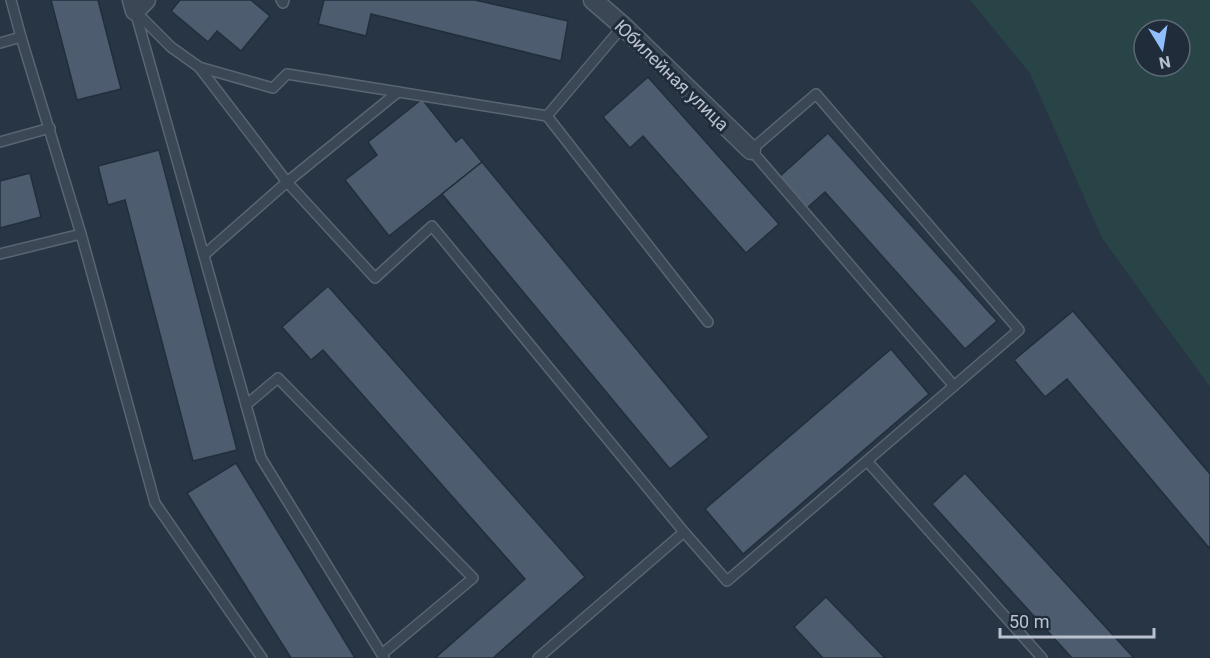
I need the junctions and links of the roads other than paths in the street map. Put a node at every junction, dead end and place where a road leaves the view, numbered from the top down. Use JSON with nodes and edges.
{"nodes":[{"id":1,"x":11,"y":0,"type":"edge"},
{"id":2,"x":593,"y":0,"type":"edge"},
{"id":3,"x":138,"y":4,"type":"edge"},
{"id":4,"x":623,"y":26,"type":"junction"},
{"id":5,"x":21,"y":37,"type":"junction"},
{"id":6,"x":0,"y":43,"type":"edge"},
{"id":7,"x":200,"y":68,"type":"junction"},
{"id":8,"x":398,"y":92,"type":"junction"},
{"id":9,"x":547,"y":116,"type":"junction"},
{"id":10,"x":50,"y":128,"type":"junction"},
{"id":11,"x":0,"y":142,"type":"edge"},
{"id":12,"x":751,"y":150,"type":"junction"},
{"id":13,"x":287,"y":182,"type":"junction"},
{"id":14,"x":81,"y":234,"type":"junction"},
{"id":15,"x":0,"y":254,"type":"edge"},
{"id":16,"x":204,"y":255,"type":"junction"},
{"id":17,"x":708,"y":322,"type":"dead end"},
{"id":18,"x":954,"y":386,"type":"junction"},
{"id":19,"x":246,"y":405,"type":"junction"},
{"id":20,"x":867,"y":461,"type":"junction"},
{"id":21,"x":684,"y":532,"type":"junction"},
{"id":22,"x":383,"y":656,"type":"edge"},
{"id":23,"x":262,"y":658,"type":"edge"},
{"id":24,"x":538,"y":658,"type":"edge"},
{"id":25,"x":1042,"y":658,"type":"edge"}],
"edges":[{"from":1,"to":5,"type":"lane"},
{"from":2,"to":4,"type":"street","name":"Юбилейная улица"},
{"from":3,"to":7,"type":"lane"},
{"from":3,"to":16,"type":"lane"},
{"from":4,"to":9,"type":"lane"},
{"from":4,"to":12,"type":"street","name":"Юбилейная улица"},
{"from":5,"to":6,"type":"lane"},
{"from":5,"to":10,"type":"lane"},
{"from":7,"to":8,"type":"lane"},
{"from":7,"to":13,"type":"lane"},
{"from":8,"to":9,"type":"lane"},
{"from":8,"to":13,"type":"lane"},
{"from":9,"to":17,"type":"lane"},
{"from":10,"to":11,"type":"lane"},
{"from":10,"to":14,"type":"lane"},
{"from":12,"to":18,"type":"lane"},
{"from":12,"to":18,"type":"lane"},
{"from":13,"to":16,"type":"lane"},
{"from":13,"to":21,"type":"lane"},
{"from":14,"to":15,"type":"lane"},
{"from":14,"to":23,"type":"lane"},
{"from":16,"to":19,"type":"lane"},
{"from":18,"to":20,"type":"lane"},
{"from":19,"to":22,"type":"lane"},
{"from":19,"to":22,"type":"lane"},
{"from":20,"to":21,"type":"lane"},
{"from":20,"to":25,"type":"lane"},
{"from":21,"to":24,"type":"lane"}]}
